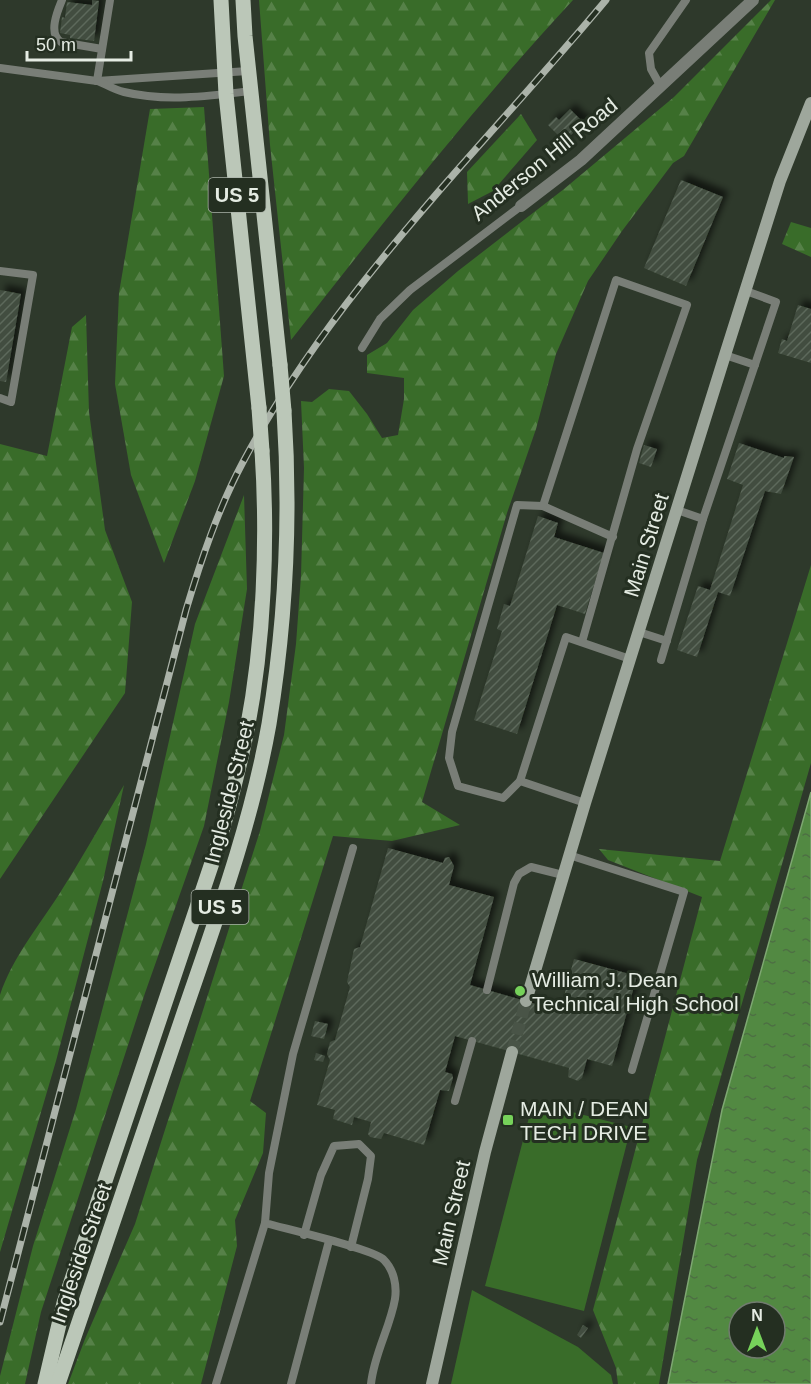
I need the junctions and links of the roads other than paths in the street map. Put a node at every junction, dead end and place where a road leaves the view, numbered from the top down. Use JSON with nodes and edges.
{"nodes":[{"id":1,"x":62,"y":0,"type":"edge"},
{"id":2,"x":110,"y":0,"type":"edge"},
{"id":3,"x":221,"y":0,"type":"edge"},
{"id":4,"x":243,"y":0,"type":"edge"},
{"id":5,"x":686,"y":0,"type":"edge"},
{"id":6,"x":753,"y":0,"type":"edge"},
{"id":7,"x":102,"y":49,"type":"junction"},
{"id":8,"x":0,"y":68,"type":"edge"},
{"id":9,"x":248,"y":71,"type":"junction"},
{"id":10,"x":224,"y":72,"type":"junction"},
{"id":11,"x":97,"y":81,"type":"junction"},
{"id":12,"x":661,"y":87,"type":"junction"},
{"id":13,"x":250,"y":91,"type":"junction"},
{"id":14,"x":226,"y":94,"type":"junction"},
{"id":15,"x":811,"y":103,"type":"edge"},
{"id":16,"x":522,"y":206,"type":"joint"},
{"id":17,"x":0,"y":271,"type":"edge"},
{"id":18,"x":746,"y":291,"type":"junction"},
{"id":19,"x":362,"y":348,"type":"dead end"},
{"id":20,"x":725,"y":355,"type":"junction"},
{"id":21,"x":754,"y":365,"type":"junction"},
{"id":22,"x":0,"y":398,"type":"edge"},
{"id":23,"x":543,"y":506,"type":"junction"},
{"id":24,"x":677,"y":510,"type":"junction"},
{"id":25,"x":703,"y":519,"type":"junction"},
{"id":26,"x":613,"y":537,"type":"junction"},
{"id":27,"x":639,"y":632,"type":"junction"},
{"id":28,"x":667,"y":640,"type":"junction"},
{"id":29,"x":582,"y":642,"type":"junction"},
{"id":30,"x":630,"y":658,"type":"junction"},
{"id":31,"x":661,"y":660,"type":"dead end"},
{"id":32,"x":520,"y":782,"type":"junction"},
{"id":33,"x":585,"y":803,"type":"junction"},
{"id":34,"x":353,"y":848,"type":"dead end"},
{"id":35,"x":569,"y":855,"type":"junction"},
{"id":36,"x":563,"y":875,"type":"junction"},
{"id":37,"x":487,"y":990,"type":"dead end"},
{"id":38,"x":526,"y":1001,"type":"tunnel mouth"},
{"id":39,"x":472,"y":1041,"type":"dead end"},
{"id":40,"x":512,"y":1053,"type":"tunnel mouth"},
{"id":41,"x":632,"y":1070,"type":"dead end"},
{"id":42,"x":455,"y":1101,"type":"dead end"},
{"id":43,"x":265,"y":1223,"type":"junction"},
{"id":44,"x":304,"y":1235,"type":"junction"},
{"id":45,"x":329,"y":1241,"type":"junction"},
{"id":46,"x":351,"y":1247,"type":"junction"},
{"id":47,"x":45,"y":1384,"type":"edge"},
{"id":48,"x":58,"y":1384,"type":"edge"},
{"id":49,"x":216,"y":1384,"type":"edge"},
{"id":50,"x":291,"y":1384,"type":"edge"},
{"id":51,"x":371,"y":1384,"type":"edge"},
{"id":52,"x":432,"y":1384,"type":"edge"}],
"edges":[{"from":1,"to":7,"type":"lane"},
{"from":2,"to":7,"type":"lane"},
{"from":3,"to":10,"type":"main road","number":"US 5"},
{"from":4,"to":9,"type":"main road","number":"US 5"},
{"from":5,"to":12,"type":"lane"},
{"from":6,"to":12,"type":"street","name":"Anderson Hill Road"},
{"from":7,"to":11,"type":"lane"},
{"from":8,"to":11,"type":"lane"},
{"from":9,"to":10,"type":"lane"},
{"from":9,"to":13,"type":"main road","number":"US 5"},
{"from":10,"to":11,"type":"lane"},
{"from":10,"to":14,"type":"main road","number":"US 5"},
{"from":11,"to":14,"type":"lane"},
{"from":12,"to":16,"type":"street","name":"Anderson Hill Road"},
{"from":13,"to":14,"type":"lane"},
{"from":13,"to":48,"type":"main road","name":"Ingleside Street","number":"US 5","bridge":true},
{"from":14,"to":47,"type":"main road","name":"Ingleside Street","number":"US 5","bridge":true},
{"from":15,"to":18,"type":"main road","name":"Main Street"},
{"from":16,"to":19,"type":"lane","name":"Anderson Hill Road"},
{"from":17,"to":22,"type":"lane"},
{"from":18,"to":20,"type":"main road","name":"Main Street"},
{"from":18,"to":21,"type":"lane"},
{"from":20,"to":21,"type":"lane"},
{"from":20,"to":24,"type":"main road","name":"Main Street"},
{"from":21,"to":25,"type":"lane"},
{"from":23,"to":26,"type":"lane"},
{"from":23,"to":26,"type":"lane"},
{"from":23,"to":32,"type":"lane"},
{"from":24,"to":25,"type":"lane"},
{"from":24,"to":27,"type":"main road","name":"Main Street"},
{"from":25,"to":28,"type":"lane"},
{"from":26,"to":29,"type":"lane"},
{"from":27,"to":28,"type":"lane"},
{"from":27,"to":30,"type":"main road","name":"Main Street"},
{"from":28,"to":31,"type":"lane"},
{"from":29,"to":30,"type":"lane"},
{"from":29,"to":32,"type":"lane"},
{"from":30,"to":33,"type":"main road","name":"Main Street"},
{"from":32,"to":33,"type":"lane"},
{"from":33,"to":35,"type":"main road","name":"Main Street"},
{"from":34,"to":43,"type":"lane"},
{"from":35,"to":36,"type":"main road","name":"Main Street"},
{"from":35,"to":41,"type":"lane"},
{"from":36,"to":37,"type":"lane"},
{"from":36,"to":38,"type":"main road","name":"Main Street"},
{"from":39,"to":42,"type":"lane"},
{"from":40,"to":52,"type":"main road","name":"Main Street"},
{"from":43,"to":44,"type":"lane"},
{"from":43,"to":49,"type":"lane"},
{"from":44,"to":45,"type":"lane"},
{"from":44,"to":46,"type":"lane"},
{"from":45,"to":46,"type":"lane"},
{"from":45,"to":50,"type":"lane"},
{"from":46,"to":51,"type":"lane"}]}
